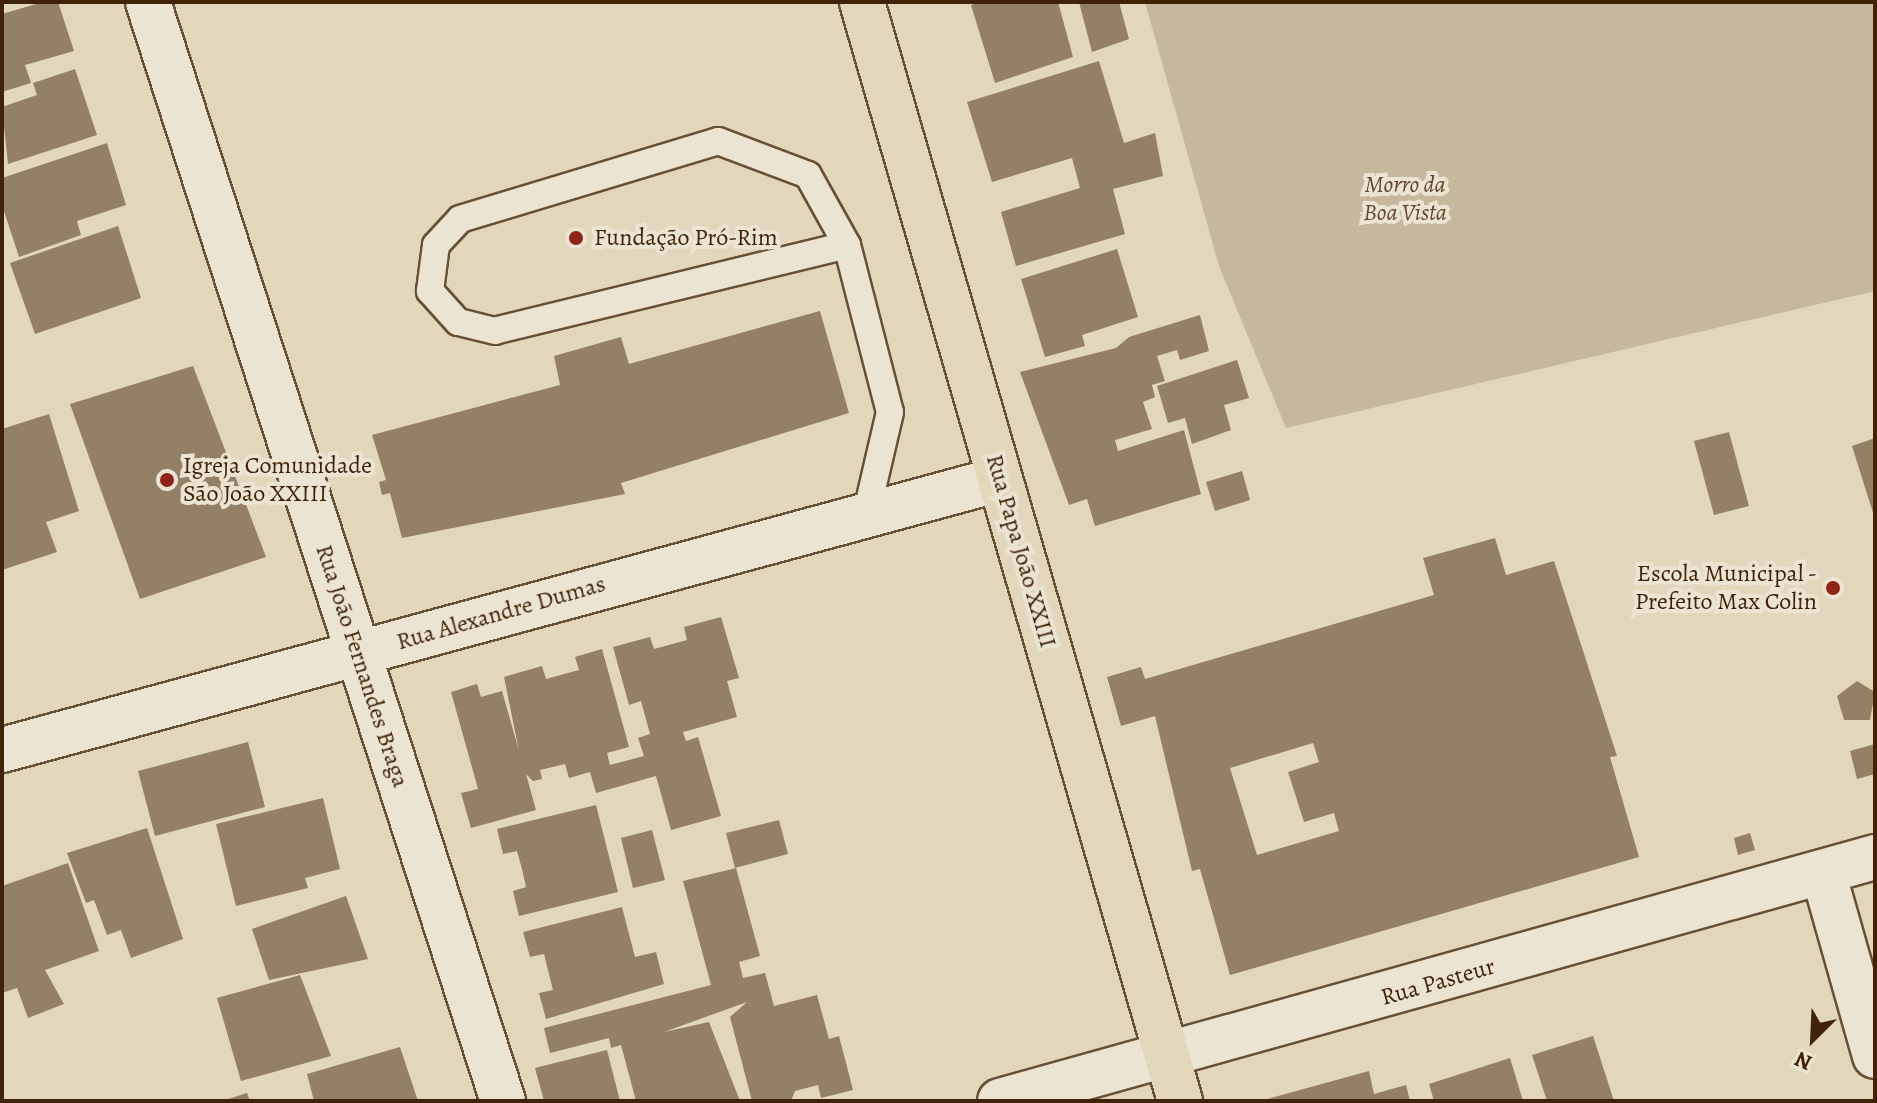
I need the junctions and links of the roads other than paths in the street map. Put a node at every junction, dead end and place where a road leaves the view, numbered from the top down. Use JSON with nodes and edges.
{"nodes":[{"id":1,"x":148,"y":2,"type":"edge"},
{"id":2,"x":862,"y":2,"type":"edge"},
{"id":3,"x":847,"y":245,"type":"junction"},
{"id":4,"x":1000,"y":479,"type":"junction"},
{"id":5,"x":867,"y":511,"type":"junction"},
{"id":6,"x":358,"y":653,"type":"junction"},
{"id":7,"x":2,"y":750,"type":"edge"},
{"id":8,"x":1875,"y":857,"type":"edge"},
{"id":9,"x":1823,"y":872,"type":"junction"},
{"id":10,"x":1875,"y":1056,"type":"edge"},
{"id":11,"x":1167,"y":1059,"type":"junction"},
{"id":12,"x":503,"y":1101,"type":"edge"},
{"id":13,"x":1000,"y":1101,"type":"edge"},
{"id":14,"x":1180,"y":1101,"type":"edge"}],
"edges":[{"from":1,"to":6,"type":"street","name":"Rua João Fernandes Braga"},
{"from":2,"to":4,"type":"main road","name":"Rua Papa João XXIII"},
{"from":3,"to":3,"type":"lane"},
{"from":3,"to":5,"type":"lane"},
{"from":4,"to":5,"type":"street","name":"Rua Alexandre Dumas"},
{"from":4,"to":11,"type":"main road","name":"Rua Papa João XXIII"},
{"from":5,"to":6,"type":"street","name":"Rua Alexandre Dumas"},
{"from":6,"to":7,"type":"street","name":"Rua Alexandre Dumas"},
{"from":6,"to":12,"type":"street","name":"Rua João Fernandes Braga"},
{"from":8,"to":9,"type":"street","name":"Rua Pasteur"},
{"from":9,"to":10,"type":"street"},
{"from":9,"to":11,"type":"street","name":"Rua Pasteur"},
{"from":11,"to":13,"type":"street","name":"Rua Pasteur"},
{"from":11,"to":14,"type":"main road","name":"Rua Papa João XXIII"}]}
